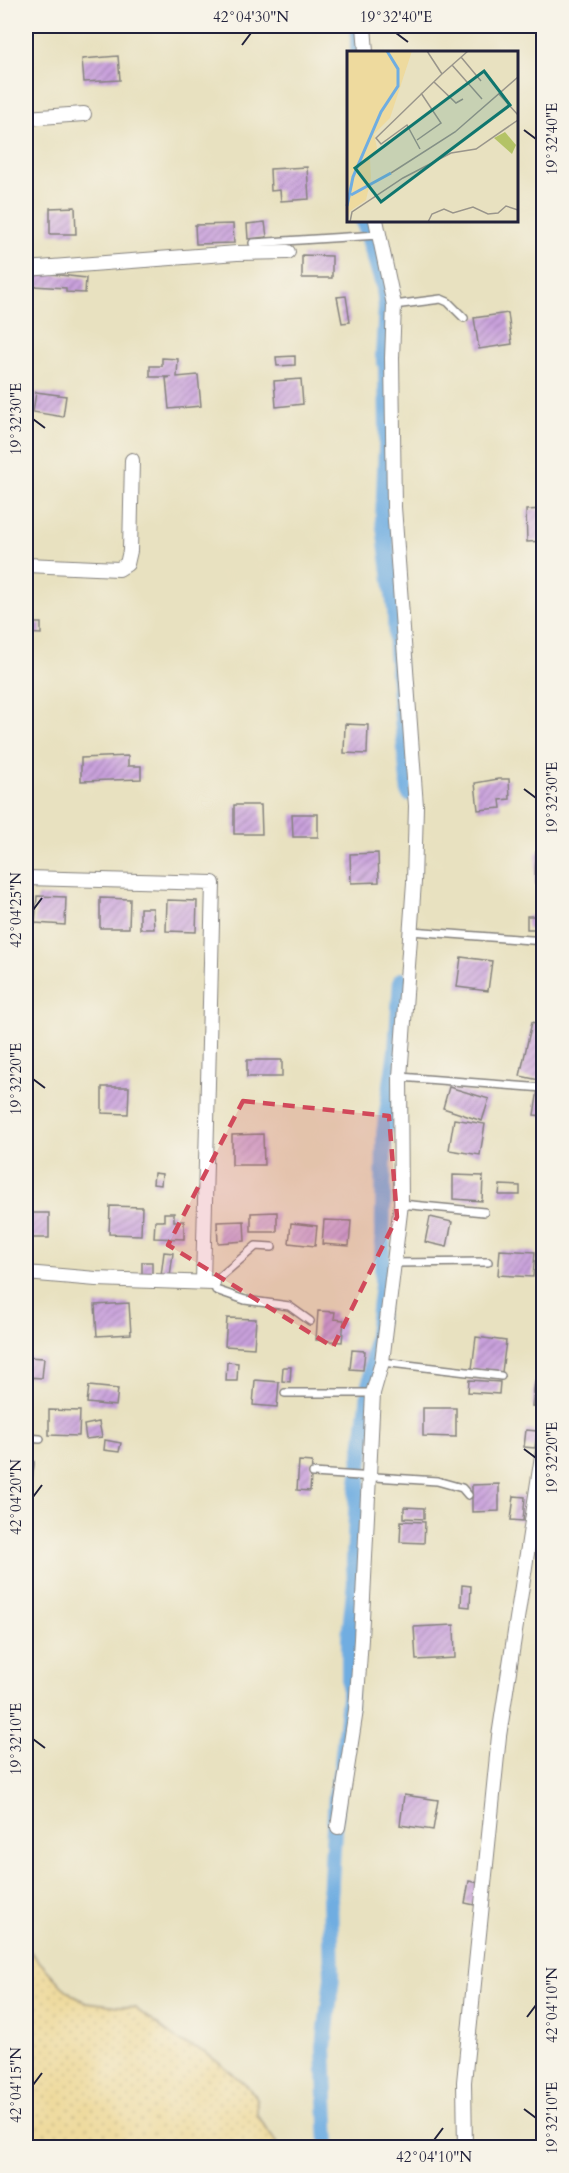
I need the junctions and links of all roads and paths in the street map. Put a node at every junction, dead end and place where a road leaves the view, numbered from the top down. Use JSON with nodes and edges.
{"nodes":[{"id":1,"x":368,"y":26,"type":"edge"},
{"id":2,"x":366,"y":51,"type":"edge"},
{"id":3,"x":84,"y":114,"type":"dead end"},
{"id":4,"x":26,"y":118,"type":"edge"},
{"id":5,"x":376,"y":222,"type":"edge"},
{"id":6,"x":375,"y":235,"type":"junction"},
{"id":7,"x":253,"y":243,"type":"dead end"},
{"id":8,"x":288,"y":252,"type":"dead end"},
{"id":9,"x":26,"y":269,"type":"edge"},
{"id":10,"x":394,"y":305,"type":"junction"},
{"id":11,"x":464,"y":318,"type":"dead end"},
{"id":12,"x":132,"y":460,"type":"dead end"},
{"id":13,"x":26,"y":565,"type":"edge"},
{"id":14,"x":26,"y":878,"type":"edge"},
{"id":15,"x":411,"y":931,"type":"junction"},
{"id":16,"x":543,"y":941,"type":"edge"},
{"id":17,"x":400,"y":1077,"type":"junction"},
{"id":18,"x":543,"y":1088,"type":"edge"},
{"id":19,"x":401,"y":1204,"type":"junction"},
{"id":20,"x":484,"y":1212,"type":"dead end"},
{"id":21,"x":272,"y":1247,"type":"dead end"},
{"id":22,"x":488,"y":1262,"type":"dead end"},
{"id":23,"x":393,"y":1263,"type":"junction"},
{"id":24,"x":26,"y":1274,"type":"edge"},
{"id":25,"x":208,"y":1282,"type":"junction"},
{"id":26,"x":310,"y":1321,"type":"dead end"},
{"id":27,"x":382,"y":1362,"type":"junction"},
{"id":28,"x":501,"y":1376,"type":"dead end"},
{"id":29,"x":285,"y":1393,"type":"dead end"},
{"id":30,"x":373,"y":1394,"type":"junction"},
{"id":31,"x":26,"y":1438,"type":"edge"},
{"id":32,"x":40,"y":1439,"type":"dead end"},
{"id":33,"x":543,"y":1443,"type":"edge"},
{"id":34,"x":30,"y":1463,"type":"dead end"},
{"id":35,"x":313,"y":1473,"type":"dead end"},
{"id":36,"x":368,"y":1477,"type":"junction"},
{"id":37,"x":26,"y":1479,"type":"edge"},
{"id":38,"x":468,"y":1495,"type":"dead end"},
{"id":39,"x":339,"y":1827,"type":"dead end"},
{"id":40,"x":465,"y":2148,"type":"edge"}],
"edges":[{"from":1,"to":2,"type":"street"},
{"from":3,"to":4,"type":"street"},
{"from":5,"to":6,"type":"street"},
{"from":6,"to":7,"type":"lane"},
{"from":6,"to":10,"type":"street"},
{"from":8,"to":9,"type":"street"},
{"from":10,"to":11,"type":"lane"},
{"from":10,"to":15,"type":"street"},
{"from":12,"to":13,"type":"street"},
{"from":14,"to":25,"type":"street"},
{"from":15,"to":16,"type":"lane"},
{"from":15,"to":17,"type":"street"},
{"from":17,"to":18,"type":"lane"},
{"from":17,"to":19,"type":"street"},
{"from":19,"to":20,"type":"lane"},
{"from":19,"to":23,"type":"street"},
{"from":21,"to":25,"type":"lane"},
{"from":22,"to":23,"type":"lane"},
{"from":23,"to":27,"type":"street"},
{"from":24,"to":25,"type":"street"},
{"from":25,"to":26,"type":"lane"},
{"from":27,"to":28,"type":"lane"},
{"from":27,"to":30,"type":"street"},
{"from":29,"to":30,"type":"lane"},
{"from":30,"to":36,"type":"street"},
{"from":31,"to":32,"type":"lane"},
{"from":33,"to":40,"type":"street"},
{"from":34,"to":37,"type":"lane"},
{"from":35,"to":36,"type":"lane"},
{"from":36,"to":38,"type":"lane"},
{"from":36,"to":39,"type":"street"}]}
